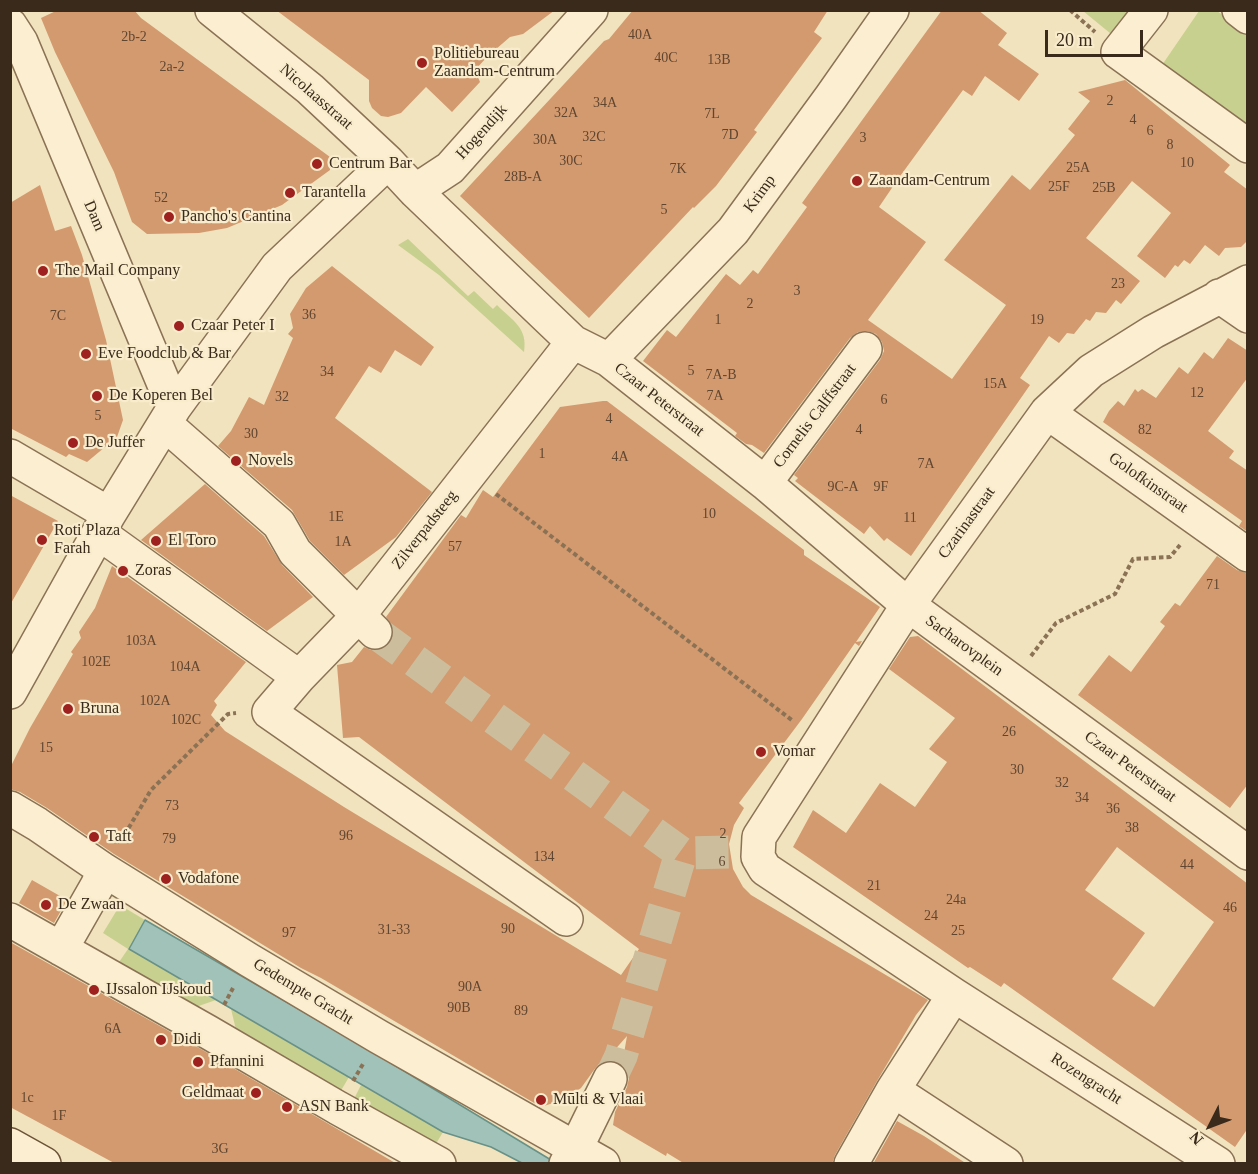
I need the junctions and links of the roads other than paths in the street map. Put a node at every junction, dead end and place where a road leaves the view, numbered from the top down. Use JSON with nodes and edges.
{"nodes":[{"id":1,"x":212,"y":10,"type":"edge"},
{"id":2,"x":591,"y":10,"type":"edge"},
{"id":3,"x":892,"y":10,"type":"edge"},
{"id":4,"x":1151,"y":10,"type":"edge"},
{"id":5,"x":1239,"y":10,"type":"edge"},
{"id":6,"x":1248,"y":17,"type":"edge"},
{"id":7,"x":10,"y":25,"type":"edge"},
{"id":8,"x":1248,"y":146,"type":"edge"},
{"id":9,"x":388,"y":162,"type":"junction"},
{"id":10,"x":415,"y":191,"type":"junction"},
{"id":11,"x":1233,"y":289,"type":"edge"},
{"id":12,"x":1248,"y":316,"type":"edge"},
{"id":13,"x":573,"y":342,"type":"junction"},
{"id":14,"x":866,"y":349,"type":"dead end"},
{"id":15,"x":609,"y":360,"type":"junction"},
{"id":16,"x":1047,"y":412,"type":"junction"},
{"id":17,"x":169,"y":416,"type":"junction"},
{"id":18,"x":10,"y":456,"type":"edge"},
{"id":19,"x":765,"y":483,"type":"junction"},
{"id":20,"x":104,"y":523,"type":"junction"},
{"id":21,"x":1248,"y":555,"type":"edge"},
{"id":22,"x":908,"y":605,"type":"junction"},
{"id":23,"x":367,"y":624,"type":"junction"},
{"id":24,"x":299,"y":677,"type":"junction"},
{"id":25,"x":1012,"y":681,"type":"joint"},
{"id":26,"x":10,"y":692,"type":"edge"},
{"id":27,"x":10,"y":808,"type":"edge"},
{"id":28,"x":749,"y":849,"type":"joint"},
{"id":29,"x":1248,"y":854,"type":"edge"},
{"id":30,"x":100,"y":878,"type":"junction"},
{"id":31,"x":566,"y":919,"type":"dead end"},
{"id":32,"x":10,"y":920,"type":"edge"},
{"id":33,"x":61,"y":949,"type":"junction"},
{"id":34,"x":954,"y":995,"type":"junction"},
{"id":35,"x":610,"y":1079,"type":"tunnel mouth"},
{"id":36,"x":893,"y":1090,"type":"junction"},
{"id":37,"x":10,"y":1145,"type":"edge"},
{"id":38,"x":582,"y":1158,"type":"edge"},
{"id":39,"x":44,"y":1164,"type":"edge"},
{"id":40,"x":439,"y":1164,"type":"edge"},
{"id":41,"x":851,"y":1164,"type":"edge"},
{"id":42,"x":1006,"y":1164,"type":"edge"},
{"id":43,"x":1218,"y":1164,"type":"edge"}],
"edges":[{"from":1,"to":9,"type":"street","name":"Nicolaasstraat"},
{"from":2,"to":10,"type":"street","name":"Hogendijk"},
{"from":3,"to":15,"type":"street","name":"Krimp"},
{"from":4,"to":8,"type":"street"},
{"from":5,"to":6,"type":"street"},
{"from":7,"to":17,"type":"street","name":"Dam"},
{"from":9,"to":10,"type":"street","name":"Nicolaasstraat"},
{"from":9,"to":17,"type":"street"},
{"from":10,"to":13,"type":"street","name":"Czaar Peterstraat"},
{"from":11,"to":12,"type":"street"},
{"from":11,"to":16,"type":"street","name":"Czarinastraat"},
{"from":13,"to":15,"type":"street","name":"Czaar Peterstraat"},
{"from":13,"to":23,"type":"street","name":"Zilverpadsteeg"},
{"from":14,"to":19,"type":"street","name":"Cornelis Calffstraat"},
{"from":15,"to":19,"type":"street","name":"Czaar Peterstraat"},
{"from":16,"to":21,"type":"street","name":"Golofkinstraat"},
{"from":16,"to":22,"type":"street","name":"Czarinastraat"},
{"from":17,"to":20,"type":"street"},
{"from":17,"to":23,"type":"street"},
{"from":18,"to":20,"type":"street"},
{"from":19,"to":22,"type":"street","name":"Czaar Peterstraat"},
{"from":20,"to":24,"type":"street"},
{"from":20,"to":26,"type":"street"},
{"from":22,"to":25,"type":"street","name":"Sacharovplein"},
{"from":22,"to":28,"type":"street","name":"Czarinastraat"},
{"from":23,"to":24,"type":"street","name":"Zilverpadsteeg"},
{"from":24,"to":31,"type":"street","name":"Zilverpadsteeg"},
{"from":25,"to":29,"type":"street","name":"Czaar Peterstraat"},
{"from":27,"to":30,"type":"street","name":"Gedempte Gracht"},
{"from":28,"to":34,"type":"street","name":"Rozengracht"},
{"from":30,"to":33,"type":"street"},
{"from":30,"to":38,"type":"street","name":"Gedempte Gracht"},
{"from":32,"to":33,"type":"street"},
{"from":33,"to":40,"type":"street"},
{"from":34,"to":36,"type":"street"},
{"from":34,"to":43,"type":"street","name":"Rozengracht"},
{"from":35,"to":38,"type":"street"},
{"from":36,"to":41,"type":"street"},
{"from":36,"to":42,"type":"street"},
{"from":37,"to":39,"type":"street"}]}
